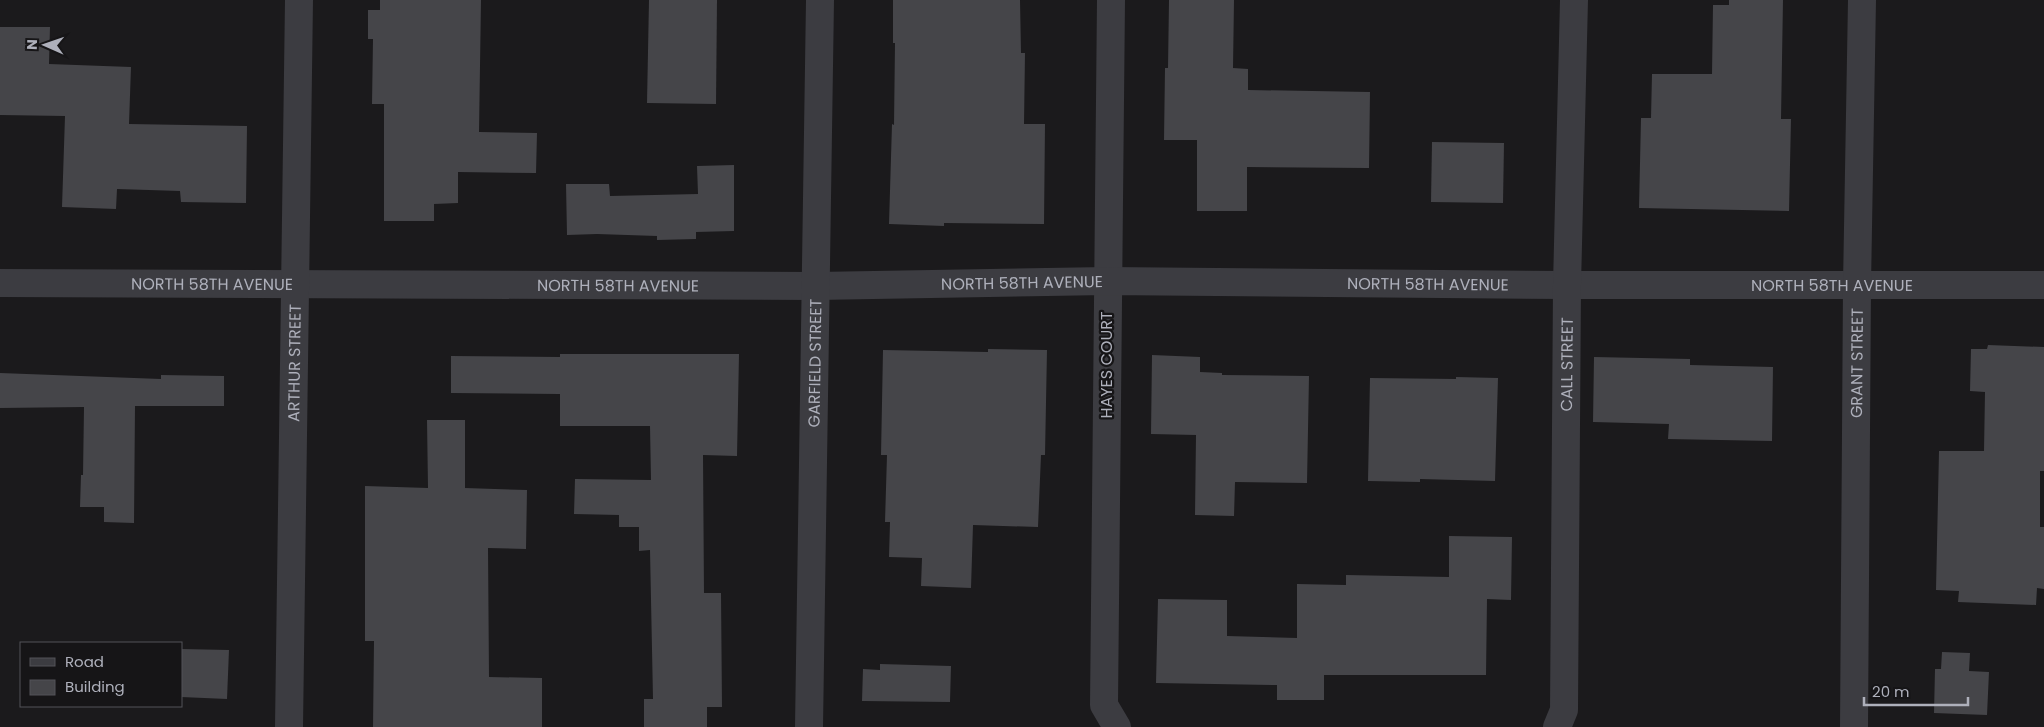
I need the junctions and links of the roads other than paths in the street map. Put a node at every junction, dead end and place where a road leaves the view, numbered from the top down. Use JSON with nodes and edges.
{"nodes":[{"id":1,"x":298,"y":0,"type":"edge"},
{"id":2,"x":820,"y":0,"type":"edge"},
{"id":3,"x":1111,"y":0,"type":"edge"},
{"id":4,"x":1574,"y":0,"type":"edge"},
{"id":5,"x":1862,"y":0,"type":"edge"},
{"id":6,"x":1107,"y":281,"type":"junction"},
{"id":7,"x":0,"y":283,"type":"edge"},
{"id":8,"x":295,"y":284,"type":"junction"},
{"id":9,"x":1857,"y":284,"type":"junction"},
{"id":10,"x":1567,"y":285,"type":"junction"},
{"id":11,"x":2044,"y":285,"type":"edge"},
{"id":12,"x":816,"y":286,"type":"junction"},
{"id":13,"x":289,"y":727,"type":"edge"},
{"id":14,"x":809,"y":727,"type":"edge"},
{"id":15,"x":1117,"y":727,"type":"edge"},
{"id":16,"x":1557,"y":727,"type":"edge"},
{"id":17,"x":1854,"y":727,"type":"edge"}],
"edges":[{"from":1,"to":8,"type":"street","name":"ARTHUR STREET"},
{"from":2,"to":12,"type":"street","name":"GARFIELD STREET"},
{"from":3,"to":6,"type":"street","name":"HAYES COURT"},
{"from":4,"to":10,"type":"street","name":"CALL STREET"},
{"from":5,"to":9,"type":"street","name":"GRANT STREET"},
{"from":6,"to":10,"type":"street","name":"NORTH 58TH AVENUE"},
{"from":6,"to":12,"type":"street","name":"NORTH 58TH AVENUE"},
{"from":6,"to":15,"type":"street","name":"HAYES COURT"},
{"from":7,"to":8,"type":"street","name":"NORTH 58TH AVENUE"},
{"from":8,"to":12,"type":"street","name":"NORTH 58TH AVENUE"},
{"from":8,"to":13,"type":"street","name":"ARTHUR STREET"},
{"from":9,"to":10,"type":"street","name":"NORTH 58TH AVENUE"},
{"from":9,"to":11,"type":"street","name":"NORTH 58TH AVENUE"},
{"from":9,"to":17,"type":"street","name":"GRANT STREET"},
{"from":10,"to":16,"type":"street","name":"CALL STREET"},
{"from":12,"to":14,"type":"street","name":"GARFIELD STREET"}]}
